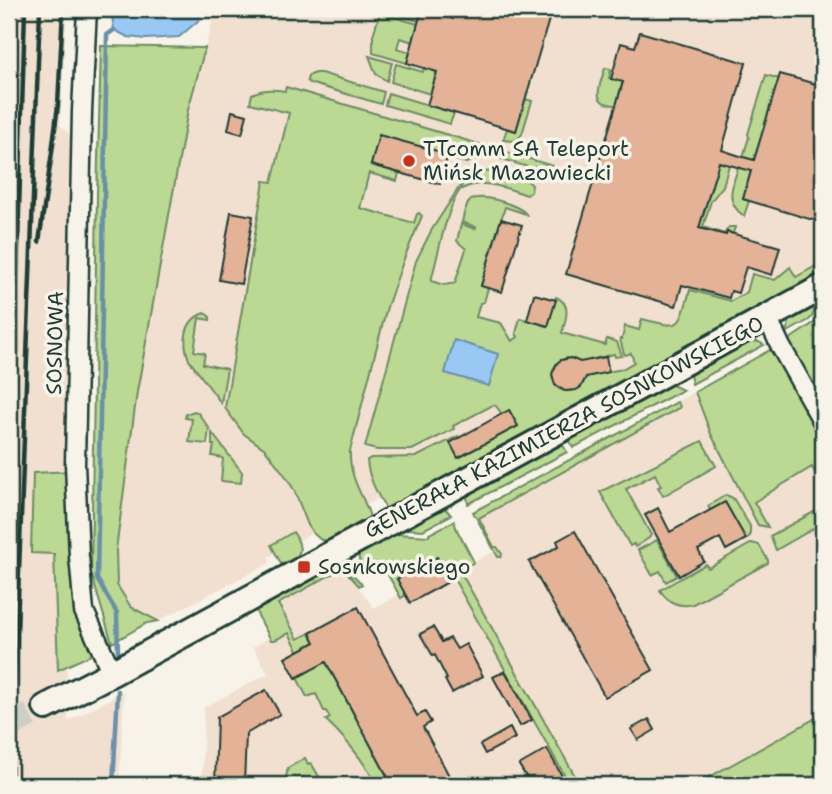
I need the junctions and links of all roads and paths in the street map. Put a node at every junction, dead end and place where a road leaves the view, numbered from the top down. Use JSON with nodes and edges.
{"nodes":[{"id":1,"x":87,"y":9,"type":"edge"},
{"id":2,"x":823,"y":286,"type":"edge"},
{"id":3,"x":767,"y":317,"type":"junction"},
{"id":4,"x":823,"y":422,"type":"edge"},
{"id":5,"x":112,"y":673,"type":"junction"},
{"id":6,"x":46,"y":707,"type":"tunnel mouth"}],
"edges":[{"from":1,"to":5,"type":"street","name":"SOSNOWA"},
{"from":2,"to":3,"type":"street","name":"GENERAŁA KAZIMIERZA SOSNKOWSKIEGO"},
{"from":3,"to":4,"type":"street"},
{"from":3,"to":5,"type":"street","name":"GENERAŁA KAZIMIERZA SOSNKOWSKIEGO"},
{"from":5,"to":6,"type":"street","name":"GENERAŁA KAZIMIERZA SOSNKOWSKIEGO"}]}
